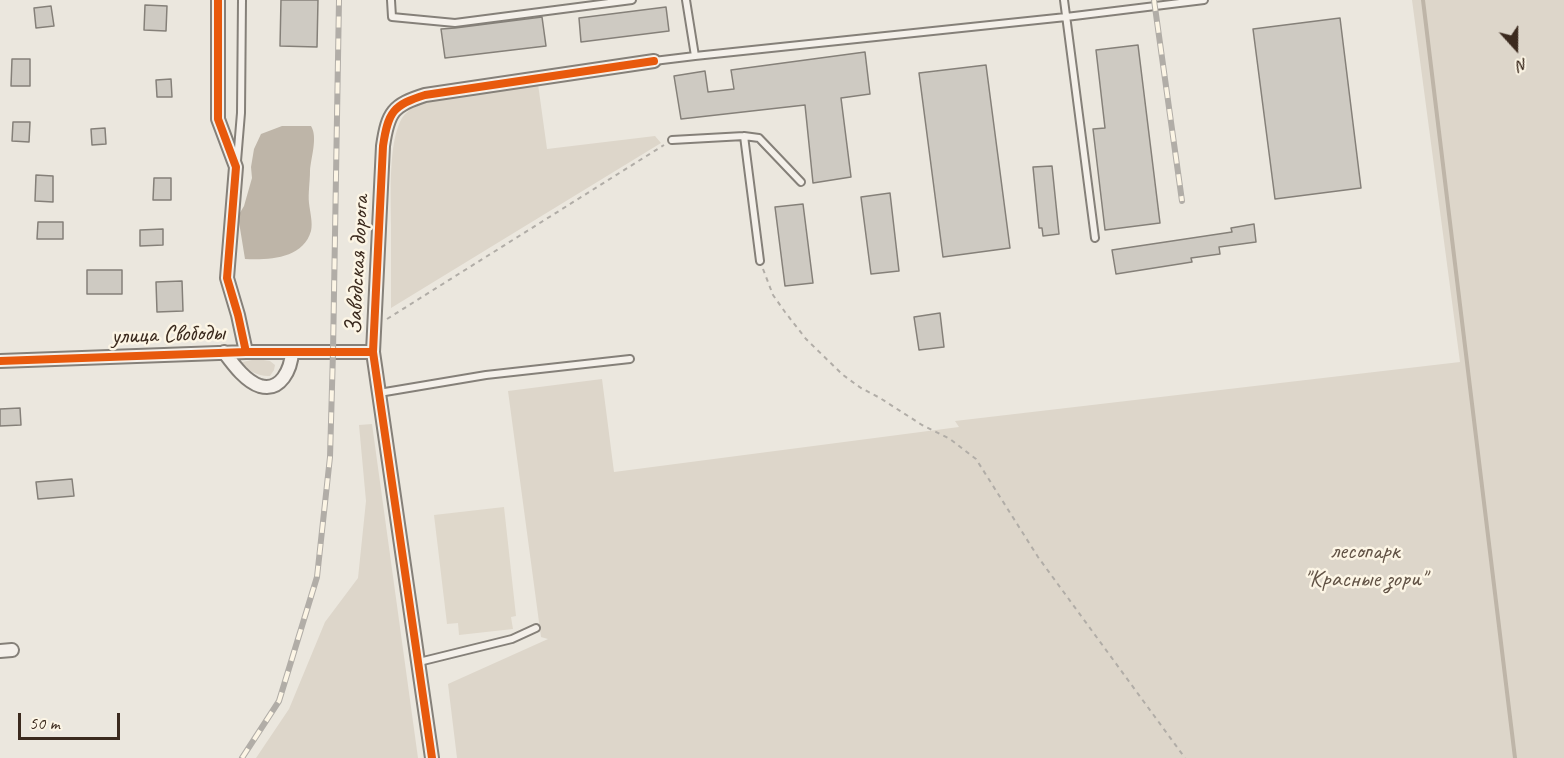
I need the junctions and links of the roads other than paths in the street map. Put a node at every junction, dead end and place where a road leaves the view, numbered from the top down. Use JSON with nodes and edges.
{"nodes":[{"id":1,"x":218,"y":0,"type":"edge"},
{"id":2,"x":242,"y":0,"type":"edge"},
{"id":3,"x":391,"y":0,"type":"edge"},
{"id":4,"x":632,"y":0,"type":"edge"},
{"id":5,"x":686,"y":0,"type":"edge"},
{"id":6,"x":1064,"y":0,"type":"edge"},
{"id":7,"x":1204,"y":0,"type":"edge"},
{"id":8,"x":1066,"y":17,"type":"junction"},
{"id":9,"x":695,"y":56,"type":"junction"},
{"id":10,"x":654,"y":61,"type":"joint"},
{"id":11,"x":744,"y":136,"type":"junction"},
{"id":12,"x":672,"y":140,"type":"road end"},
{"id":13,"x":236,"y":167,"type":"junction"},
{"id":14,"x":801,"y":182,"type":"dead end"},
{"id":15,"x":1095,"y":238,"type":"dead end"},
{"id":16,"x":760,"y":261,"type":"road end"},
{"id":17,"x":224,"y":352,"type":"junction"},
{"id":18,"x":246,"y":352,"type":"junction"},
{"id":19,"x":292,"y":352,"type":"junction"},
{"id":20,"x":373,"y":352,"type":"junction"},
{"id":21,"x":630,"y":359,"type":"dead end"},
{"id":22,"x":0,"y":361,"type":"edge"},
{"id":23,"x":378,"y":393,"type":"junction"},
{"id":24,"x":536,"y":628,"type":"dead end"},
{"id":25,"x":419,"y":662,"type":"junction"},
{"id":26,"x":432,"y":758,"type":"edge"}],
"edges":[{"from":1,"to":13,"type":"street"},
{"from":2,"to":13,"type":"lane"},
{"from":3,"to":4,"type":"lane"},
{"from":5,"to":9,"type":"lane"},
{"from":6,"to":8,"type":"lane"},
{"from":7,"to":8,"type":"lane"},
{"from":8,"to":9,"type":"lane"},
{"from":8,"to":15,"type":"lane"},
{"from":9,"to":10,"type":"lane"},
{"from":10,"to":20,"type":"street","name":"Заводская дорога"},
{"from":11,"to":12,"type":"lane"},
{"from":11,"to":14,"type":"lane"},
{"from":11,"to":16,"type":"lane"},
{"from":13,"to":18,"type":"street"},
{"from":17,"to":18,"type":"street","name":"улица Свободы"},
{"from":17,"to":19,"type":"street"},
{"from":17,"to":22,"type":"street","name":"улица Свободы"},
{"from":18,"to":19,"type":"street","name":"улица Свободы"},
{"from":19,"to":20,"type":"street","name":"улица Свободы"},
{"from":20,"to":23,"type":"street","name":"Заводская дорога"},
{"from":21,"to":23,"type":"lane"},
{"from":23,"to":25,"type":"street","name":"Заводская дорога"},
{"from":24,"to":25,"type":"lane"},
{"from":25,"to":26,"type":"street","name":"Заводская дорога"}]}
